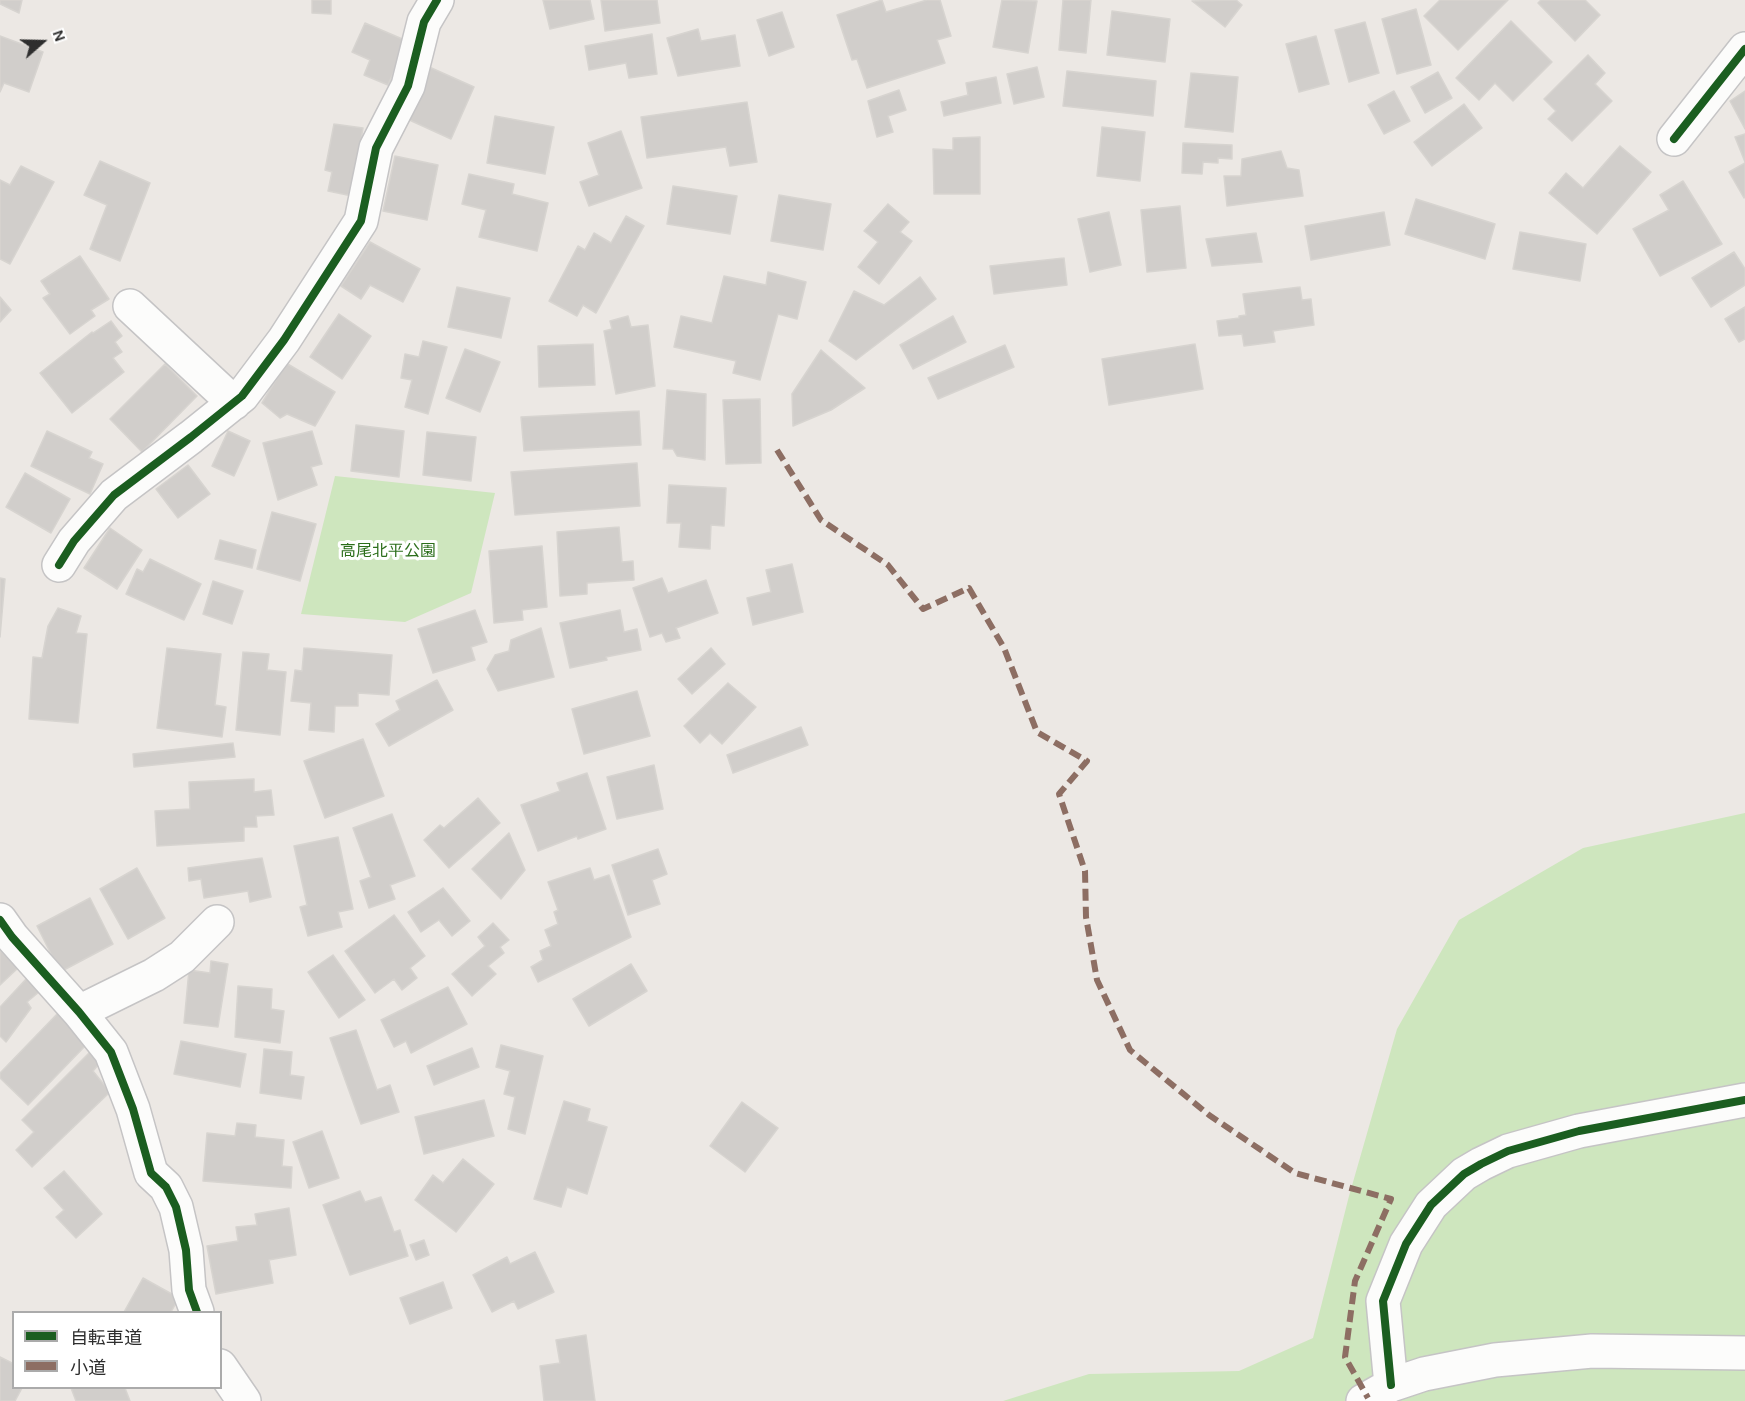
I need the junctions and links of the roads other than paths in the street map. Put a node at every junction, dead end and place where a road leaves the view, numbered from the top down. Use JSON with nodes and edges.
{"nodes":[{"id":1,"x":437,"y":0,"type":"edge"},
{"id":2,"x":1745,"y":49,"type":"edge"},
{"id":3,"x":1674,"y":139,"type":"dead end"},
{"id":4,"x":130,"y":306,"type":"dead end"},
{"id":5,"x":234,"y":403,"type":"junction"},
{"id":6,"x":59,"y":565,"type":"dead end"},
{"id":7,"x":0,"y":920,"type":"edge"},
{"id":8,"x":218,"y":922,"type":"dead end"},
{"id":9,"x":79,"y":1012,"type":"junction"},
{"id":10,"x":1745,"y":1100,"type":"edge"},
{"id":11,"x":197,"y":1311,"type":"edge"},
{"id":12,"x":1745,"y":1353,"type":"edge"},
{"id":13,"x":222,"y":1369,"type":"edge"},
{"id":14,"x":1391,"y":1384,"type":"junction"},
{"id":15,"x":244,"y":1401,"type":"edge"},
{"id":16,"x":1363,"y":1401,"type":"edge"}],
"edges":[{"from":1,"to":5,"type":"street"},
{"from":2,"to":3,"type":"street"},
{"from":4,"to":5,"type":"street"},
{"from":5,"to":6,"type":"street"},
{"from":7,"to":9,"type":"street"},
{"from":8,"to":9,"type":"street"},
{"from":9,"to":11,"type":"street"},
{"from":10,"to":14,"type":"street"},
{"from":12,"to":14,"type":"street"},
{"from":13,"to":15,"type":"street"},
{"from":14,"to":16,"type":"street"}]}
